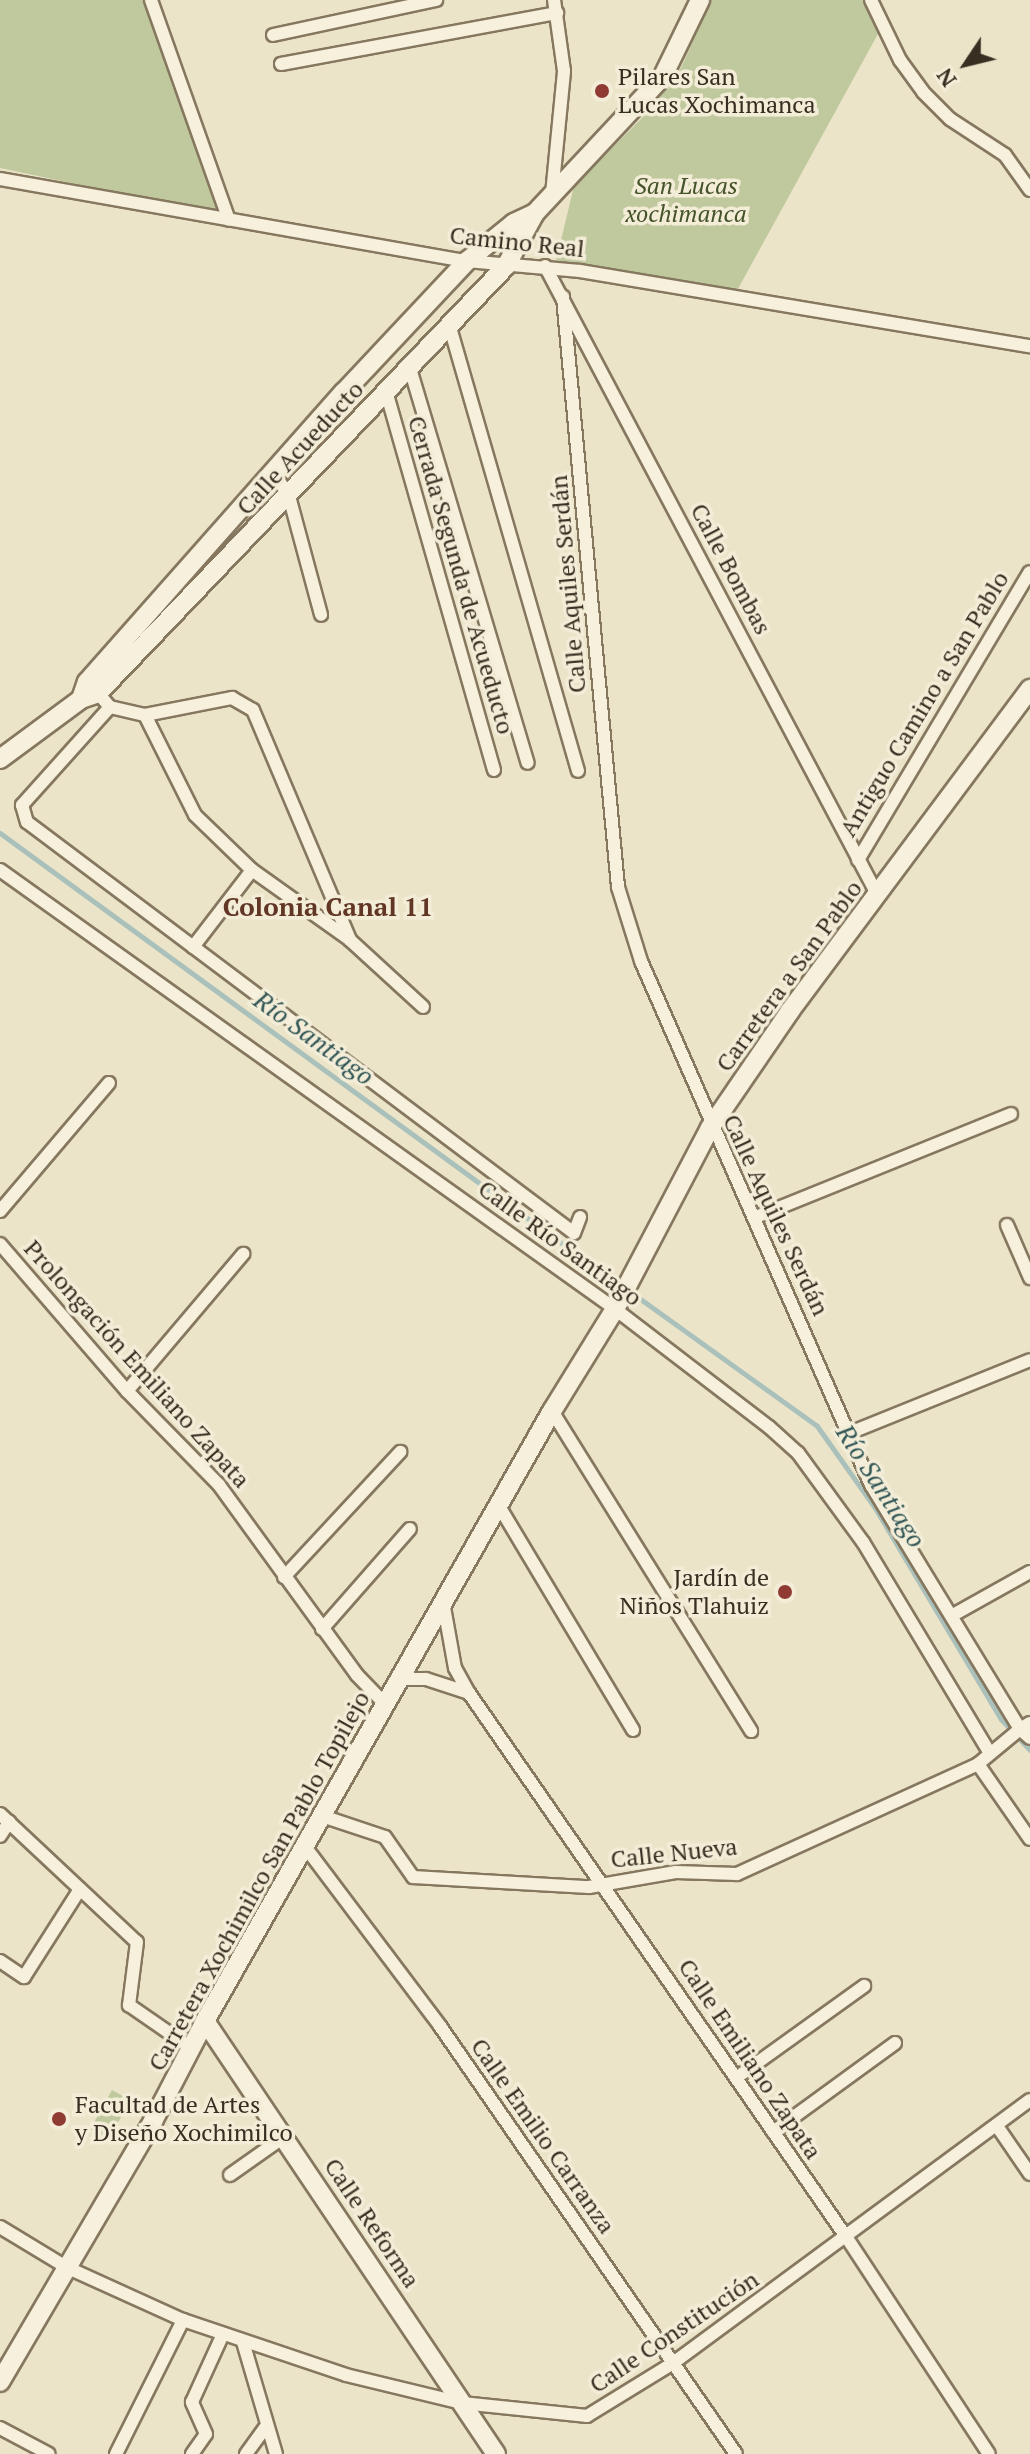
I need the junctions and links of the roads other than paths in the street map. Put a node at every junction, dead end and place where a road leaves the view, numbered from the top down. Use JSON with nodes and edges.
{"nodes":[{"id":1,"x":151,"y":0,"type":"edge"},
{"id":2,"x":436,"y":0,"type":"edge"},
{"id":3,"x":700,"y":0,"type":"edge"},
{"id":4,"x":871,"y":0,"type":"edge"},
{"id":5,"x":556,"y":7,"type":"edge"},
{"id":6,"x":273,"y":35,"type":"dead end"},
{"id":7,"x":281,"y":64,"type":"dead end"},
{"id":8,"x":0,"y":179,"type":"edge"},
{"id":9,"x":1030,"y":190,"type":"edge"},
{"id":10,"x":552,"y":194,"type":"junction"},
{"id":11,"x":535,"y":213,"type":"junction"},
{"id":12,"x":229,"y":220,"type":"junction"},
{"id":13,"x":467,"y":261,"type":"junction"},
{"id":14,"x":506,"y":266,"type":"junction"},
{"id":15,"x":545,"y":266,"type":"junction"},
{"id":16,"x":563,"y":297,"type":"junction"},
{"id":17,"x":449,"y":324,"type":"junction"},
{"id":18,"x":1030,"y":346,"type":"edge"},
{"id":19,"x":409,"y":365,"type":"junction"},
{"id":20,"x":386,"y":391,"type":"junction"},
{"id":21,"x":273,"y":472,"type":"junction"},
{"id":22,"x":289,"y":496,"type":"junction"},
{"id":23,"x":1030,"y":572,"type":"edge"},
{"id":24,"x":321,"y":615,"type":"dead end"},
{"id":25,"x":1030,"y":689,"type":"edge"},
{"id":26,"x":94,"y":695,"type":"junction"},
{"id":27,"x":145,"y":715,"type":"junction"},
{"id":28,"x":0,"y":759,"type":"edge"},
{"id":29,"x":528,"y":763,"type":"dead end"},
{"id":30,"x":494,"y":770,"type":"dead end"},
{"id":31,"x":578,"y":771,"type":"dead end"},
{"id":32,"x":858,"y":860,"type":"junction"},
{"id":33,"x":0,"y":870,"type":"edge"},
{"id":34,"x":252,"y":870,"type":"junction"},
{"id":35,"x":877,"y":894,"type":"junction"},
{"id":36,"x":350,"y":940,"type":"junction"},
{"id":37,"x":193,"y":947,"type":"junction"},
{"id":38,"x":423,"y":1007,"type":"dead end"},
{"id":39,"x":109,"y":1083,"type":"dead end"},
{"id":40,"x":1011,"y":1114,"type":"dead end"},
{"id":41,"x":710,"y":1128,"type":"junction"},
{"id":42,"x":0,"y":1211,"type":"edge"},
{"id":43,"x":580,"y":1217,"type":"dead end"},
{"id":44,"x":756,"y":1217,"type":"junction"},
{"id":45,"x":1007,"y":1225,"type":"dead end"},
{"id":46,"x":0,"y":1244,"type":"edge"},
{"id":47,"x":243,"y":1254,"type":"dead end"},
{"id":48,"x":1030,"y":1278,"type":"edge"},
{"id":49,"x":615,"y":1309,"type":"junction"},
{"id":50,"x":1030,"y":1360,"type":"edge"},
{"id":51,"x":127,"y":1391,"type":"junction"},
{"id":52,"x":552,"y":1411,"type":"junction"},
{"id":53,"x":847,"y":1434,"type":"junction"},
{"id":54,"x":400,"y":1452,"type":"dead end"},
{"id":55,"x":499,"y":1506,"type":"junction"},
{"id":56,"x":410,"y":1529,"type":"dead end"},
{"id":57,"x":1030,"y":1572,"type":"edge"},
{"id":58,"x":284,"y":1577,"type":"junction"},
{"id":59,"x":444,"y":1607,"type":"junction"},
{"id":60,"x":953,"y":1615,"type":"junction"},
{"id":61,"x":322,"y":1629,"type":"junction"},
{"id":62,"x":399,"y":1679,"type":"junction"},
{"id":63,"x":469,"y":1693,"type":"junction"},
{"id":64,"x":385,"y":1704,"type":"junction"},
{"id":65,"x":633,"y":1730,"type":"dead end"},
{"id":66,"x":1024,"y":1730,"type":"edge"},
{"id":67,"x":751,"y":1731,"type":"dead end"},
{"id":68,"x":990,"y":1753,"type":"junction"},
{"id":69,"x":978,"y":1764,"type":"junction"},
{"id":70,"x":325,"y":1817,"type":"junction"},
{"id":71,"x":4,"y":1818,"type":"edge"},
{"id":72,"x":0,"y":1836,"type":"edge"},
{"id":73,"x":1030,"y":1839,"type":"edge"},
{"id":74,"x":306,"y":1848,"type":"junction"},
{"id":75,"x":602,"y":1882,"type":"junction"},
{"id":76,"x":80,"y":1889,"type":"junction"},
{"id":77,"x":0,"y":1961,"type":"edge"},
{"id":78,"x":864,"y":1986,"type":"dead end"},
{"id":79,"x":205,"y":2021,"type":"junction"},
{"id":80,"x":895,"y":2043,"type":"dead end"},
{"id":81,"x":191,"y":2048,"type":"junction"},
{"id":82,"x":736,"y":2078,"type":"junction"},
{"id":83,"x":1030,"y":2100,"type":"edge"},
{"id":84,"x":997,"y":2126,"type":"junction"},
{"id":85,"x":773,"y":2132,"type":"junction"},
{"id":86,"x":285,"y":2136,"type":"junction"},
{"id":87,"x":1030,"y":2174,"type":"edge"},
{"id":88,"x":230,"y":2175,"type":"dead end"},
{"id":89,"x":0,"y":2227,"type":"edge"},
{"id":90,"x":847,"y":2238,"type":"junction"},
{"id":91,"x":66,"y":2267,"type":"junction"},
{"id":92,"x":183,"y":2320,"type":"junction"},
{"id":93,"x":223,"y":2334,"type":"junction"},
{"id":94,"x":243,"y":2342,"type":"junction"},
{"id":95,"x":673,"y":2363,"type":"junction"},
{"id":96,"x":0,"y":2382,"type":"edge"},
{"id":97,"x":462,"y":2403,"type":"junction"},
{"id":98,"x":0,"y":2428,"type":"edge"},
{"id":99,"x":265,"y":2428,"type":"junction"},
{"id":100,"x":49,"y":2454,"type":"edge"},
{"id":101,"x":116,"y":2454,"type":"edge"},
{"id":102,"x":192,"y":2454,"type":"edge"},
{"id":103,"x":246,"y":2454,"type":"edge"},
{"id":104,"x":276,"y":2454,"type":"edge"},
{"id":105,"x":496,"y":2454,"type":"edge"},
{"id":106,"x":736,"y":2454,"type":"edge"},
{"id":107,"x":989,"y":2454,"type":"edge"}],
"edges":[{"from":1,"to":12,"type":"street"},
{"from":2,"to":6,"type":"street"},
{"from":3,"to":10,"type":"street","name":"Calle Acueducto"},
{"from":4,"to":9,"type":"street"},
{"from":5,"to":7,"type":"street"},
{"from":5,"to":10,"type":"street"},
{"from":8,"to":12,"type":"street","name":"Camino Real"},
{"from":10,"to":11,"type":"street","name":"Calle Acueducto"},
{"from":11,"to":13,"type":"street","name":"Calle Acueducto"},
{"from":11,"to":14,"type":"street","name":"Calle Acueducto"},
{"from":12,"to":13,"type":"street","name":"Camino Real"},
{"from":13,"to":14,"type":"street","name":"Camino Real"},
{"from":13,"to":21,"type":"street","name":"Calle Acueducto"},
{"from":14,"to":15,"type":"street","name":"Camino Real"},
{"from":14,"to":17,"type":"street","name":"Calle Acueducto"},
{"from":15,"to":16,"type":"street","name":"Calle Bombas"},
{"from":15,"to":18,"type":"street","name":"Camino Real"},
{"from":16,"to":32,"type":"street","name":"Calle Bombas"},
{"from":16,"to":41,"type":"street","name":"Calle Aquiles Serdán"},
{"from":17,"to":19,"type":"street","name":"Calle Acueducto"},
{"from":17,"to":31,"type":"street"},
{"from":19,"to":20,"type":"street","name":"Calle Acueducto"},
{"from":19,"to":29,"type":"street"},
{"from":20,"to":22,"type":"street","name":"Calle Acueducto"},
{"from":20,"to":30,"type":"street","name":"Cerrada Segunda de Acueducto"},
{"from":21,"to":22,"type":"street"},
{"from":21,"to":26,"type":"street","name":"Calle Acueducto"},
{"from":22,"to":24,"type":"street"},
{"from":22,"to":26,"type":"street","name":"Calle Acueducto"},
{"from":23,"to":32,"type":"street","name":"Antiguo Camino a San Pablo"},
{"from":25,"to":35,"type":"street","name":"Carretera a San Pablo"},
{"from":26,"to":27,"type":"street"},
{"from":26,"to":28,"type":"street","name":"Calle Acueducto"},
{"from":26,"to":37,"type":"street"},
{"from":27,"to":34,"type":"street"},
{"from":27,"to":36,"type":"street"},
{"from":32,"to":35,"type":"street","name":"Calle Bombas"},
{"from":33,"to":49,"type":"street","name":"Calle Río Santiago"},
{"from":34,"to":36,"type":"street"},
{"from":34,"to":37,"type":"street"},
{"from":35,"to":41,"type":"street","name":"Carretera a San Pablo"},
{"from":36,"to":38,"type":"street"},
{"from":37,"to":43,"type":"street"},
{"from":39,"to":42,"type":"street"},
{"from":40,"to":44,"type":"street"},
{"from":41,"to":44,"type":"street","name":"Calle Aquiles Serdán"},
{"from":41,"to":49,"type":"street","name":"Carretera a San Pablo"},
{"from":44,"to":53,"type":"street","name":"Calle Aquiles Serdán"},
{"from":45,"to":48,"type":"street"},
{"from":46,"to":51,"type":"street","name":"Prolongación Emiliano Zapata"},
{"from":47,"to":51,"type":"street"},
{"from":49,"to":52,"type":"street"},
{"from":49,"to":68,"type":"street","name":"Calle Río Santiago"},
{"from":50,"to":53,"type":"street"},
{"from":51,"to":58,"type":"street","name":"Prolongación Emiliano Zapata"},
{"from":52,"to":55,"type":"street"},
{"from":52,"to":67,"type":"street"},
{"from":53,"to":60,"type":"street","name":"Calle Aquiles Serdán"},
{"from":54,"to":58,"type":"street"},
{"from":55,"to":59,"type":"street","name":"Carretera Xochimilco San Pablo Topilejo"},
{"from":55,"to":65,"type":"street"},
{"from":56,"to":61,"type":"street"},
{"from":57,"to":60,"type":"street"},
{"from":58,"to":61,"type":"street","name":"Prolongación Emiliano Zapata"},
{"from":59,"to":62,"type":"street","name":"Carretera Xochimilco San Pablo Topilejo"},
{"from":59,"to":63,"type":"street","name":"Calle Emiliano Zapata"},
{"from":60,"to":66,"type":"street","name":"Calle Aquiles Serdán"},
{"from":61,"to":64,"type":"street","name":"Prolongación Emiliano Zapata"},
{"from":62,"to":63,"type":"street"},
{"from":62,"to":64,"type":"street","name":"Carretera Xochimilco San Pablo Topilejo"},
{"from":63,"to":75,"type":"street","name":"Calle Emiliano Zapata"},
{"from":64,"to":70,"type":"street","name":"Carretera Xochimilco San Pablo Topilejo"},
{"from":66,"to":68,"type":"street","name":"Calle Nueva"},
{"from":68,"to":69,"type":"street","name":"Calle Nueva"},
{"from":69,"to":73,"type":"street"},
{"from":69,"to":75,"type":"street","name":"Calle Nueva"},
{"from":70,"to":74,"type":"street","name":"Carretera Xochimilco San Pablo Topilejo"},
{"from":70,"to":75,"type":"street","name":"Calle Nueva"},
{"from":71,"to":72,"type":"street"},
{"from":71,"to":76,"type":"street"},
{"from":74,"to":79,"type":"street","name":"Carretera Xochimilco San Pablo Topilejo"},
{"from":74,"to":95,"type":"street","name":"Calle Emilio Carranza"},
{"from":75,"to":82,"type":"street","name":"Calle Emiliano Zapata"},
{"from":76,"to":77,"type":"street"},
{"from":76,"to":81,"type":"street"},
{"from":78,"to":82,"type":"street"},
{"from":79,"to":81,"type":"street","name":"Carretera Xochimilco San Pablo Topilejo"},
{"from":79,"to":86,"type":"street","name":"Calle Reforma"},
{"from":80,"to":85,"type":"street"},
{"from":81,"to":91,"type":"street","name":"Carretera Xochimilco San Pablo Topilejo"},
{"from":82,"to":85,"type":"street","name":"Calle Emiliano Zapata"},
{"from":83,"to":84,"type":"street","name":"Calle Constitución"},
{"from":84,"to":87,"type":"street"},
{"from":84,"to":90,"type":"street","name":"Calle Constitución"},
{"from":85,"to":90,"type":"street","name":"Calle Emiliano Zapata"},
{"from":86,"to":88,"type":"street"},
{"from":86,"to":97,"type":"street","name":"Calle Reforma"},
{"from":89,"to":91,"type":"street","name":"Calle Constitución"},
{"from":90,"to":95,"type":"street","name":"Calle Constitución"},
{"from":90,"to":107,"type":"street","name":"Calle Emiliano Zapata"},
{"from":91,"to":92,"type":"street","name":"Calle Constitución"},
{"from":91,"to":96,"type":"street","name":"Carretera Xochimilco San Pablo Topilejo"},
{"from":92,"to":93,"type":"street","name":"Calle Constitución"},
{"from":92,"to":101,"type":"street"},
{"from":93,"to":94,"type":"street","name":"Calle Constitución"},
{"from":93,"to":102,"type":"street"},
{"from":94,"to":97,"type":"street","name":"Calle Constitución"},
{"from":94,"to":99,"type":"street"},
{"from":95,"to":97,"type":"street","name":"Calle Constitución"},
{"from":95,"to":106,"type":"street","name":"Calle Emilio Carranza"},
{"from":97,"to":105,"type":"street","name":"Calle Reforma"},
{"from":98,"to":100,"type":"street"},
{"from":99,"to":103,"type":"street"},
{"from":99,"to":104,"type":"street"}]}
